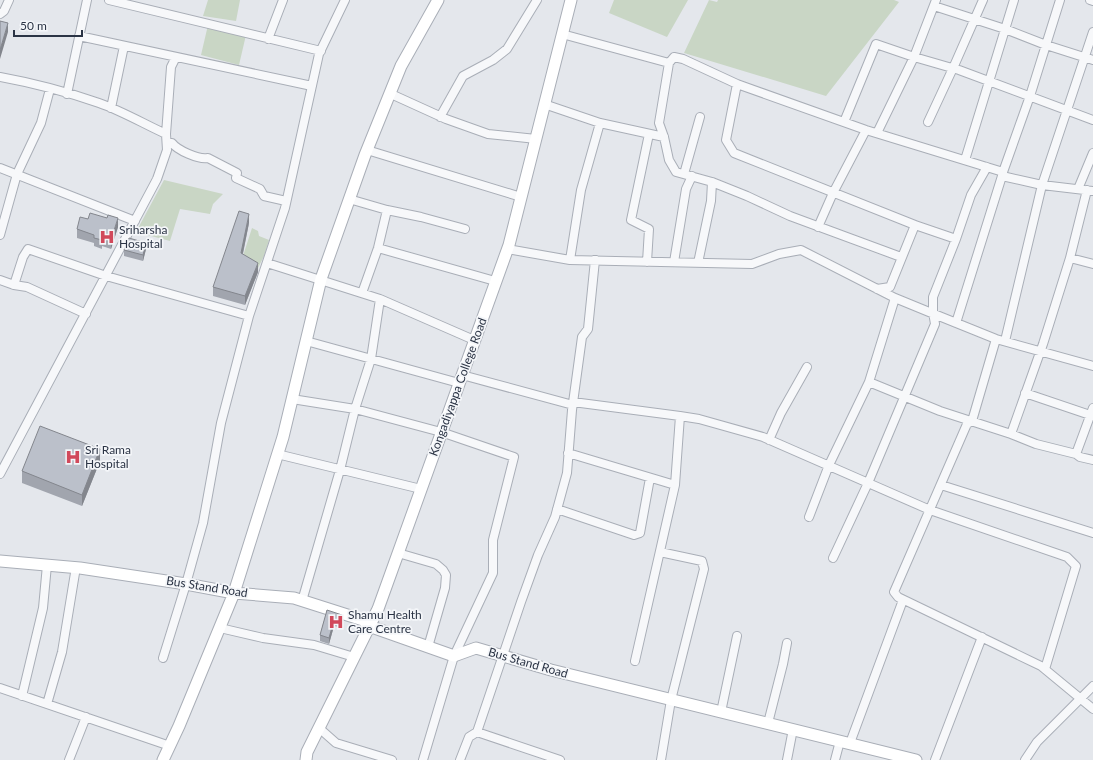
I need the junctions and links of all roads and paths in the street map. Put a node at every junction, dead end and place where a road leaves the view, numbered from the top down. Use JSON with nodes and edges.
{"nodes":[{"id":1,"x":9,"y":0,"type":"edge"},
{"id":2,"x":87,"y":0,"type":"edge"},
{"id":3,"x":109,"y":0,"type":"edge"},
{"id":4,"x":283,"y":0,"type":"edge"},
{"id":5,"x":345,"y":0,"type":"edge"},
{"id":6,"x":438,"y":0,"type":"edge"},
{"id":7,"x":537,"y":0,"type":"edge"},
{"id":8,"x":571,"y":0,"type":"edge"},
{"id":9,"x":983,"y":0,"type":"edge"},
{"id":10,"x":1014,"y":0,"type":"edge"},
{"id":11,"x":1060,"y":0,"type":"edge"},
{"id":12,"x":935,"y":3,"type":"edge"},
{"id":13,"x":0,"y":14,"type":"edge"},
{"id":14,"x":974,"y":19,"type":"junction"},
{"id":15,"x":1005,"y":29,"type":"junction"},
{"id":16,"x":1093,"y":32,"type":"edge"},
{"id":17,"x":562,"y":34,"type":"junction"},
{"id":18,"x":79,"y":36,"type":"junction"},
{"id":19,"x":268,"y":38,"type":"junction"},
{"id":20,"x":1046,"y":45,"type":"junction"},
{"id":21,"x":124,"y":46,"type":"junction"},
{"id":22,"x":320,"y":51,"type":"junction"},
{"id":23,"x":176,"y":57,"type":"junction"},
{"id":24,"x":914,"y":57,"type":"junction"},
{"id":25,"x":1084,"y":57,"type":"junction"},
{"id":26,"x":1093,"y":60,"type":"edge"},
{"id":27,"x":668,"y":63,"type":"junction"},
{"id":28,"x":953,"y":69,"type":"junction"},
{"id":29,"x":0,"y":77,"type":"edge"},
{"id":30,"x":989,"y":81,"type":"junction"},
{"id":31,"x":737,"y":84,"type":"junction"},
{"id":32,"x":312,"y":86,"type":"junction"},
{"id":33,"x":50,"y":89,"type":"junction"},
{"id":34,"x":67,"y":94,"type":"junction"},
{"id":35,"x":391,"y":94,"type":"junction"},
{"id":36,"x":1030,"y":96,"type":"junction"},
{"id":37,"x":544,"y":104,"type":"junction"},
{"id":38,"x":111,"y":108,"type":"junction"},
{"id":39,"x":1066,"y":110,"type":"junction"},
{"id":40,"x":440,"y":117,"type":"junction"},
{"id":41,"x":700,"y":117,"type":"dead end"},
{"id":42,"x":1093,"y":120,"type":"edge"},
{"id":43,"x":600,"y":122,"type":"junction"},
{"id":44,"x":844,"y":122,"type":"junction"},
{"id":45,"x":928,"y":122,"type":"dead end"},
{"id":46,"x":866,"y":130,"type":"junction"},
{"id":47,"x":877,"y":133,"type":"junction"},
{"id":48,"x":649,"y":134,"type":"junction"},
{"id":49,"x":664,"y":137,"type":"junction"},
{"id":50,"x":166,"y":138,"type":"junction"},
{"id":51,"x":536,"y":139,"type":"junction"},
{"id":52,"x":367,"y":150,"type":"junction"},
{"id":53,"x":1093,"y":153,"type":"edge"},
{"id":54,"x":965,"y":160,"type":"junction"},
{"id":55,"x":987,"y":167,"type":"junction"},
{"id":56,"x":0,"y":168,"type":"edge"},
{"id":57,"x":17,"y":174,"type":"junction"},
{"id":58,"x":1002,"y":174,"type":"junction"},
{"id":59,"x":688,"y":175,"type":"junction"},
{"id":60,"x":712,"y":182,"type":"junction"},
{"id":61,"x":1042,"y":185,"type":"junction"},
{"id":62,"x":1078,"y":189,"type":"junction"},
{"id":63,"x":1090,"y":191,"type":"edge"},
{"id":64,"x":833,"y":192,"type":"junction"},
{"id":65,"x":521,"y":197,"type":"junction"},
{"id":66,"x":349,"y":199,"type":"junction"},
{"id":67,"x":286,"y":201,"type":"junction"},
{"id":68,"x":387,"y":210,"type":"junction"},
{"id":69,"x":135,"y":221,"type":"junction"},
{"id":70,"x":915,"y":225,"type":"junction"},
{"id":71,"x":818,"y":227,"type":"junction"},
{"id":72,"x":465,"y":229,"type":"dead end"},
{"id":73,"x":0,"y":235,"type":"edge"},
{"id":74,"x":956,"y":239,"type":"junction"},
{"id":75,"x":378,"y":248,"type":"junction"},
{"id":76,"x":507,"y":249,"type":"junction"},
{"id":77,"x":901,"y":257,"type":"junction"},
{"id":78,"x":1070,"y":258,"type":"junction"},
{"id":79,"x":570,"y":260,"type":"junction"},
{"id":80,"x":595,"y":260,"type":"junction"},
{"id":81,"x":647,"y":262,"type":"junction"},
{"id":82,"x":674,"y":262,"type":"junction"},
{"id":83,"x":266,"y":263,"type":"junction"},
{"id":84,"x":698,"y":263,"type":"junction"},
{"id":85,"x":1093,"y":264,"type":"edge"},
{"id":86,"x":106,"y":276,"type":"junction"},
{"id":87,"x":321,"y":279,"type":"junction"},
{"id":88,"x":0,"y":280,"type":"edge"},
{"id":89,"x":495,"y":281,"type":"junction"},
{"id":90,"x":14,"y":285,"type":"junction"},
{"id":91,"x":877,"y":289,"type":"junction"},
{"id":92,"x":362,"y":293,"type":"junction"},
{"id":93,"x":895,"y":298,"type":"junction"},
{"id":94,"x":380,"y":299,"type":"junction"},
{"id":95,"x":86,"y":314,"type":"junction"},
{"id":96,"x":934,"y":314,"type":"junction"},
{"id":97,"x":249,"y":316,"type":"junction"},
{"id":98,"x":956,"y":323,"type":"junction"},
{"id":99,"x":996,"y":339,"type":"junction"},
{"id":100,"x":474,"y":340,"type":"junction"},
{"id":101,"x":306,"y":341,"type":"junction"},
{"id":102,"x":1004,"y":341,"type":"junction"},
{"id":103,"x":1040,"y":351,"type":"junction"},
{"id":104,"x":371,"y":359,"type":"junction"},
{"id":105,"x":1093,"y":366,"type":"edge"},
{"id":106,"x":807,"y":367,"type":"dead end"},
{"id":107,"x":460,"y":379,"type":"junction"},
{"id":108,"x":869,"y":382,"type":"junction"},
{"id":109,"x":1025,"y":393,"type":"junction"},
{"id":110,"x":904,"y":396,"type":"junction"},
{"id":111,"x":292,"y":399,"type":"junction"},
{"id":112,"x":573,"y":403,"type":"junction"},
{"id":113,"x":354,"y":409,"type":"junction"},
{"id":114,"x":1092,"y":413,"type":"edge"},
{"id":115,"x":680,"y":416,"type":"junction"},
{"id":116,"x":972,"y":421,"type":"junction"},
{"id":117,"x":441,"y":432,"type":"junction"},
{"id":118,"x":1011,"y":434,"type":"junction"},
{"id":119,"x":769,"y":440,"type":"junction"},
{"id":120,"x":568,"y":453,"type":"junction"},
{"id":121,"x":278,"y":454,"type":"junction"},
{"id":122,"x":1076,"y":454,"type":"junction"},
{"id":123,"x":1093,"y":460,"type":"edge"},
{"id":124,"x":829,"y":466,"type":"junction"},
{"id":125,"x":340,"y":470,"type":"junction"},
{"id":126,"x":0,"y":474,"type":"edge"},
{"id":127,"x":650,"y":478,"type":"junction"},
{"id":128,"x":868,"y":483,"type":"junction"},
{"id":129,"x":675,"y":485,"type":"junction"},
{"id":130,"x":941,"y":485,"type":"junction"},
{"id":131,"x":421,"y":489,"type":"junction"},
{"id":132,"x":557,"y":510,"type":"junction"},
{"id":133,"x":930,"y":510,"type":"junction"},
{"id":134,"x":808,"y":517,"type":"dead end"},
{"id":135,"x":1093,"y":533,"type":"edge"},
{"id":136,"x":660,"y":552,"type":"junction"},
{"id":137,"x":398,"y":553,"type":"junction"},
{"id":138,"x":833,"y":558,"type":"dead end"},
{"id":139,"x":0,"y":561,"type":"edge"},
{"id":140,"x":47,"y":565,"type":"junction"},
{"id":141,"x":76,"y":567,"type":"junction"},
{"id":142,"x":186,"y":584,"type":"junction"},
{"id":143,"x":234,"y":593,"type":"junction"},
{"id":144,"x":898,"y":597,"type":"junction"},
{"id":145,"x":302,"y":601,"type":"junction"},
{"id":146,"x":369,"y":626,"type":"junction"},
{"id":147,"x":220,"y":628,"type":"junction"},
{"id":148,"x":737,"y":636,"type":"dead end"},
{"id":149,"x":982,"y":637,"type":"junction"},
{"id":150,"x":787,"y":643,"type":"dead end"},
{"id":151,"x":428,"y":646,"type":"junction"},
{"id":152,"x":454,"y":656,"type":"junction"},
{"id":153,"x":502,"y":656,"type":"junction"},
{"id":154,"x":354,"y":657,"type":"junction"},
{"id":155,"x":163,"y":658,"type":"dead end"},
{"id":156,"x":635,"y":661,"type":"dead end"},
{"id":157,"x":1045,"y":669,"type":"junction"},
{"id":158,"x":1093,"y":686,"type":"edge"},
{"id":159,"x":0,"y":688,"type":"edge"},
{"id":160,"x":22,"y":696,"type":"junction"},
{"id":161,"x":1081,"y":699,"type":"junction"},
{"id":162,"x":671,"y":700,"type":"junction"},
{"id":163,"x":47,"y":704,"type":"junction"},
{"id":164,"x":1093,"y":709,"type":"edge"},
{"id":165,"x":721,"y":712,"type":"junction"},
{"id":166,"x":86,"y":717,"type":"junction"},
{"id":167,"x":768,"y":723,"type":"junction"},
{"id":168,"x":319,"y":728,"type":"junction"},
{"id":169,"x":793,"y":730,"type":"junction"},
{"id":170,"x":478,"y":732,"type":"junction"},
{"id":171,"x":845,"y":742,"type":"junction"},
{"id":172,"x":170,"y":746,"type":"junction"},
{"id":173,"x":885,"y":756,"type":"edge"},
{"id":174,"x":69,"y":760,"type":"edge"},
{"id":175,"x":163,"y":760,"type":"edge"},
{"id":176,"x":306,"y":760,"type":"edge"},
{"id":177,"x":392,"y":760,"type":"edge"},
{"id":178,"x":423,"y":760,"type":"edge"},
{"id":179,"x":460,"y":760,"type":"edge"},
{"id":180,"x":560,"y":760,"type":"edge"},
{"id":181,"x":661,"y":760,"type":"edge"},
{"id":182,"x":787,"y":760,"type":"edge"},
{"id":183,"x":835,"y":760,"type":"edge"},
{"id":184,"x":916,"y":760,"type":"edge"},
{"id":185,"x":935,"y":760,"type":"edge"},
{"id":186,"x":1025,"y":760,"type":"edge"}],
"edges":[{"from":1,"to":13,"type":"street"},
{"from":2,"to":18,"type":"street"},
{"from":3,"to":19,"type":"street"},
{"from":4,"to":19,"type":"street"},
{"from":5,"to":22,"type":"street"},
{"from":6,"to":35,"type":"street"},
{"from":7,"to":40,"type":"street"},
{"from":8,"to":17,"type":"street","name":"Kongadiyappa College Road"},
{"from":9,"to":14,"type":"street"},
{"from":10,"to":15,"type":"street"},
{"from":11,"to":20,"type":"street"},
{"from":12,"to":14,"type":"street"},
{"from":12,"to":24,"type":"street"},
{"from":14,"to":15,"type":"street"},
{"from":14,"to":28,"type":"street"},
{"from":15,"to":20,"type":"street"},
{"from":15,"to":30,"type":"street"},
{"from":16,"to":25,"type":"street"},
{"from":17,"to":27,"type":"street"},
{"from":17,"to":37,"type":"street","name":"Kongadiyappa College Road"},
{"from":18,"to":21,"type":"street"},
{"from":18,"to":34,"type":"street"},
{"from":19,"to":22,"type":"street"},
{"from":20,"to":25,"type":"street"},
{"from":20,"to":36,"type":"street"},
{"from":21,"to":23,"type":"street"},
{"from":21,"to":38,"type":"street"},
{"from":22,"to":32,"type":"street"},
{"from":23,"to":32,"type":"street"},
{"from":23,"to":50,"type":"street"},
{"from":24,"to":28,"type":"street"},
{"from":24,"to":44,"type":"street"},
{"from":24,"to":47,"type":"street"},
{"from":25,"to":26,"type":"street"},
{"from":25,"to":39,"type":"street"},
{"from":27,"to":31,"type":"street"},
{"from":27,"to":49,"type":"street"},
{"from":28,"to":30,"type":"street"},
{"from":28,"to":45,"type":"street"},
{"from":29,"to":33,"type":"street"},
{"from":30,"to":36,"type":"street"},
{"from":30,"to":54,"type":"street"},
{"from":31,"to":44,"type":"street"},
{"from":31,"to":64,"type":"street"},
{"from":32,"to":67,"type":"street"},
{"from":33,"to":34,"type":"street"},
{"from":33,"to":57,"type":"street"},
{"from":34,"to":38,"type":"street"},
{"from":35,"to":40,"type":"street"},
{"from":35,"to":52,"type":"street"},
{"from":36,"to":39,"type":"street"},
{"from":36,"to":58,"type":"street"},
{"from":37,"to":43,"type":"street"},
{"from":37,"to":51,"type":"street","name":"Kongadiyappa College Road"},
{"from":38,"to":50,"type":"street"},
{"from":39,"to":42,"type":"street"},
{"from":39,"to":61,"type":"street"},
{"from":40,"to":51,"type":"street"},
{"from":41,"to":59,"type":"street"},
{"from":43,"to":48,"type":"street"},
{"from":43,"to":79,"type":"street"},
{"from":44,"to":46,"type":"street"},
{"from":46,"to":47,"type":"street"},
{"from":46,"to":64,"type":"street"},
{"from":47,"to":54,"type":"street"},
{"from":48,"to":49,"type":"street"},
{"from":48,"to":81,"type":"street"},
{"from":49,"to":59,"type":"street"},
{"from":50,"to":67,"type":"street"},
{"from":50,"to":69,"type":"street"},
{"from":51,"to":65,"type":"street","name":"Kongadiyappa College Road"},
{"from":52,"to":65,"type":"street"},
{"from":52,"to":66,"type":"street"},
{"from":53,"to":62,"type":"street"},
{"from":54,"to":55,"type":"street"},
{"from":55,"to":58,"type":"street"},
{"from":55,"to":74,"type":"street"},
{"from":56,"to":57,"type":"street"},
{"from":57,"to":69,"type":"street"},
{"from":57,"to":73,"type":"street"},
{"from":58,"to":61,"type":"street"},
{"from":58,"to":98,"type":"street"},
{"from":59,"to":60,"type":"street"},
{"from":59,"to":82,"type":"street"},
{"from":60,"to":71,"type":"street"},
{"from":60,"to":84,"type":"street"},
{"from":61,"to":62,"type":"street"},
{"from":61,"to":102,"type":"street"},
{"from":62,"to":63,"type":"street"},
{"from":63,"to":78,"type":"street"},
{"from":64,"to":70,"type":"street"},
{"from":64,"to":71,"type":"street"},
{"from":65,"to":76,"type":"street","name":"Kongadiyappa College Road"},
{"from":66,"to":68,"type":"street"},
{"from":66,"to":87,"type":"street"},
{"from":67,"to":83,"type":"street"},
{"from":68,"to":72,"type":"street"},
{"from":68,"to":75,"type":"street"},
{"from":69,"to":86,"type":"street"},
{"from":70,"to":74,"type":"street"},
{"from":70,"to":77,"type":"street"},
{"from":71,"to":77,"type":"street"},
{"from":74,"to":96,"type":"street"},
{"from":75,"to":89,"type":"street"},
{"from":75,"to":92,"type":"street"},
{"from":76,"to":79,"type":"street"},
{"from":76,"to":89,"type":"street","name":"Kongadiyappa College Road"},
{"from":77,"to":91,"type":"street"},
{"from":78,"to":85,"type":"street"},
{"from":78,"to":103,"type":"street"},
{"from":79,"to":80,"type":"street"},
{"from":80,"to":81,"type":"street"},
{"from":80,"to":112,"type":"street"},
{"from":81,"to":82,"type":"street"},
{"from":82,"to":84,"type":"street"},
{"from":83,"to":87,"type":"street"},
{"from":83,"to":97,"type":"street"},
{"from":84,"to":91,"type":"street"},
{"from":86,"to":90,"type":"street"},
{"from":86,"to":95,"type":"street"},
{"from":86,"to":97,"type":"street"},
{"from":87,"to":92,"type":"street"},
{"from":87,"to":101,"type":"street"},
{"from":88,"to":90,"type":"street"},
{"from":89,"to":100,"type":"street","name":"Kongadiyappa College Road"},
{"from":90,"to":95,"type":"street"},
{"from":91,"to":93,"type":"street"},
{"from":92,"to":94,"type":"street"},
{"from":93,"to":96,"type":"street"},
{"from":93,"to":108,"type":"street"},
{"from":94,"to":100,"type":"street"},
{"from":94,"to":104,"type":"street"},
{"from":95,"to":126,"type":"street"},
{"from":96,"to":98,"type":"street"},
{"from":96,"to":110,"type":"street"},
{"from":97,"to":142,"type":"street"},
{"from":98,"to":99,"type":"street"},
{"from":99,"to":102,"type":"street"},
{"from":99,"to":116,"type":"street"},
{"from":100,"to":107,"type":"street","name":"Kongadiyappa College Road"},
{"from":101,"to":104,"type":"street"},
{"from":101,"to":111,"type":"street"},
{"from":102,"to":103,"type":"street"},
{"from":103,"to":105,"type":"street"},
{"from":103,"to":109,"type":"street"},
{"from":104,"to":107,"type":"street"},
{"from":104,"to":113,"type":"street"},
{"from":106,"to":119,"type":"street"},
{"from":107,"to":112,"type":"street"},
{"from":107,"to":117,"type":"street","name":"Kongadiyappa College Road"},
{"from":108,"to":110,"type":"street"},
{"from":108,"to":124,"type":"street"},
{"from":109,"to":114,"type":"street"},
{"from":109,"to":118,"type":"street"},
{"from":110,"to":116,"type":"street"},
{"from":110,"to":128,"type":"street"},
{"from":111,"to":113,"type":"street"},
{"from":111,"to":121,"type":"street"},
{"from":112,"to":115,"type":"street"},
{"from":112,"to":120,"type":"street"},
{"from":113,"to":117,"type":"street"},
{"from":113,"to":125,"type":"street"},
{"from":114,"to":122,"type":"street"},
{"from":115,"to":119,"type":"street"},
{"from":115,"to":129,"type":"street"},
{"from":116,"to":118,"type":"street"},
{"from":116,"to":130,"type":"street"},
{"from":117,"to":131,"type":"street","name":"Kongadiyappa College Road"},
{"from":117,"to":152,"type":"street"},
{"from":118,"to":122,"type":"street"},
{"from":119,"to":124,"type":"street"},
{"from":120,"to":127,"type":"street"},
{"from":120,"to":132,"type":"street"},
{"from":121,"to":125,"type":"street"},
{"from":121,"to":143,"type":"street"},
{"from":122,"to":123,"type":"street"},
{"from":124,"to":128,"type":"street"},
{"from":124,"to":134,"type":"street"},
{"from":125,"to":131,"type":"street"},
{"from":125,"to":145,"type":"street"},
{"from":127,"to":129,"type":"street"},
{"from":127,"to":132,"type":"street"},
{"from":128,"to":133,"type":"street"},
{"from":128,"to":138,"type":"street"},
{"from":129,"to":136,"type":"street"},
{"from":130,"to":133,"type":"street"},
{"from":130,"to":135,"type":"street"},
{"from":131,"to":137,"type":"street","name":"Kongadiyappa College Road"},
{"from":132,"to":153,"type":"street"},
{"from":133,"to":144,"type":"street"},
{"from":133,"to":157,"type":"street"},
{"from":136,"to":156,"type":"street"},
{"from":136,"to":162,"type":"street"},
{"from":137,"to":146,"type":"street","name":"Kongadiyappa College Road"},
{"from":137,"to":151,"type":"street"},
{"from":139,"to":140,"type":"street","name":"Bus Stand Road"},
{"from":140,"to":141,"type":"street","name":"Bus Stand Road"},
{"from":140,"to":160,"type":"street"},
{"from":141,"to":142,"type":"street","name":"Bus Stand Road"},
{"from":141,"to":163,"type":"street"},
{"from":142,"to":143,"type":"street","name":"Bus Stand Road"},
{"from":142,"to":155,"type":"street"},
{"from":143,"to":145,"type":"street","name":"Bus Stand Road"},
{"from":143,"to":147,"type":"street"},
{"from":144,"to":149,"type":"street"},
{"from":144,"to":171,"type":"street"},
{"from":145,"to":146,"type":"street","name":"Bus Stand Road"},
{"from":146,"to":151,"type":"street","name":"Bus Stand Road"},
{"from":146,"to":154,"type":"street","name":"Kongadiyappa College Road"},
{"from":147,"to":154,"type":"street"},
{"from":147,"to":172,"type":"street"},
{"from":148,"to":165,"type":"street"},
{"from":149,"to":157,"type":"street"},
{"from":149,"to":185,"type":"street"},
{"from":150,"to":167,"type":"street"},
{"from":151,"to":152,"type":"street","name":"Bus Stand Road"},
{"from":152,"to":153,"type":"street","name":"Bus Stand Road"},
{"from":152,"to":178,"type":"street"},
{"from":153,"to":162,"type":"street","name":"Bus Stand Road"},
{"from":153,"to":170,"type":"street"},
{"from":154,"to":168,"type":"street","name":"Kongadiyappa College Road"},
{"from":157,"to":161,"type":"street"},
{"from":158,"to":161,"type":"street"},
{"from":159,"to":160,"type":"street"},
{"from":160,"to":163,"type":"street"},
{"from":161,"to":164,"type":"street"},
{"from":161,"to":186,"type":"street"},
{"from":162,"to":165,"type":"street","name":"Bus Stand Road"},
{"from":162,"to":181,"type":"street"},
{"from":163,"to":166,"type":"street"},
{"from":165,"to":167,"type":"street","name":"Bus Stand Road"},
{"from":166,"to":172,"type":"street"},
{"from":166,"to":174,"type":"street"},
{"from":167,"to":169,"type":"street","name":"Bus Stand Road"},
{"from":168,"to":176,"type":"street","name":"Kongadiyappa College Road"},
{"from":168,"to":177,"type":"street"},
{"from":169,"to":171,"type":"street","name":"Bus Stand Road"},
{"from":169,"to":182,"type":"street"},
{"from":170,"to":179,"type":"street"},
{"from":170,"to":180,"type":"street"},
{"from":171,"to":173,"type":"street","name":"Bus Stand Road"},
{"from":171,"to":183,"type":"street"},
{"from":172,"to":175,"type":"street"},
{"from":173,"to":184,"type":"street","name":"Bus Stand Road"}]}
